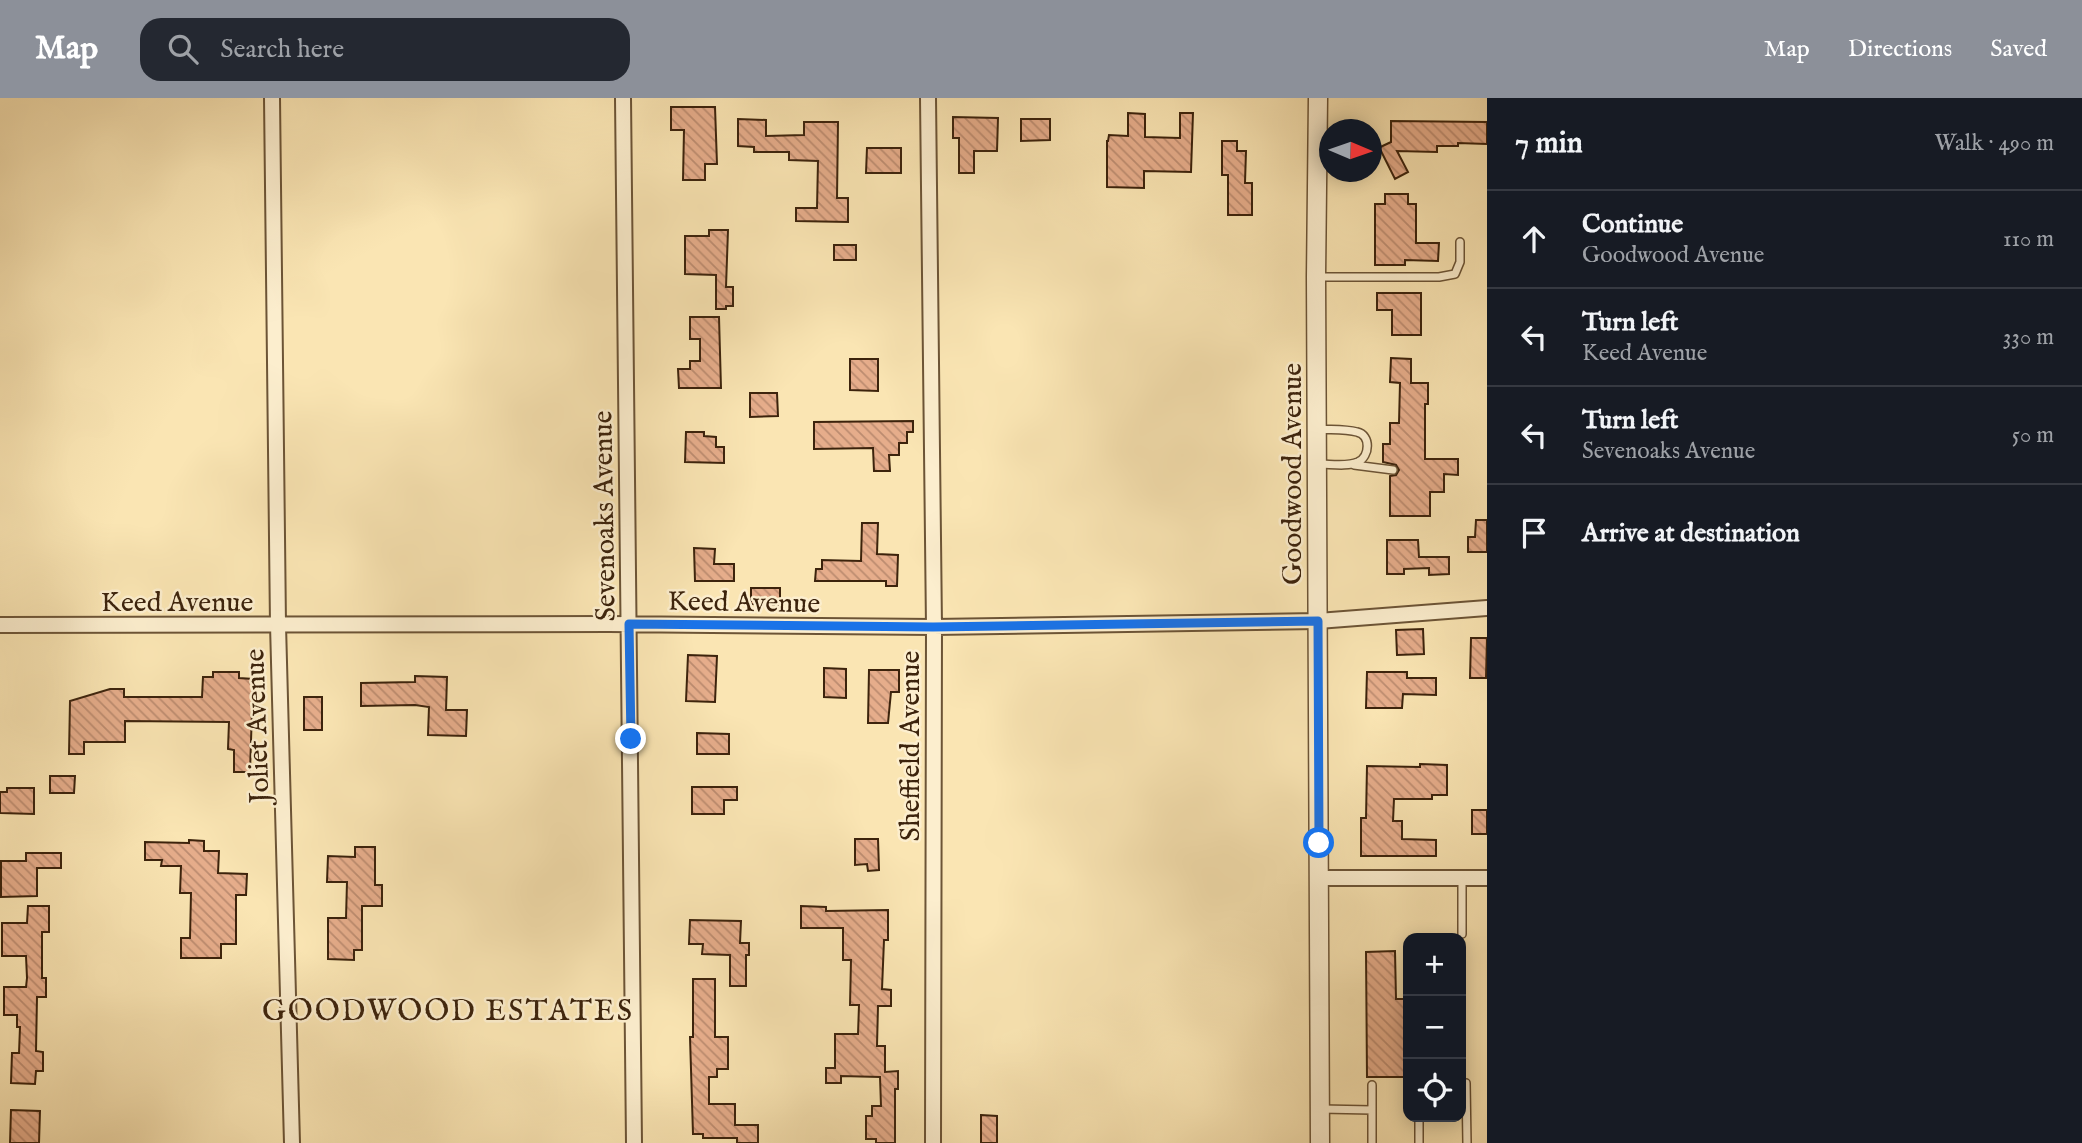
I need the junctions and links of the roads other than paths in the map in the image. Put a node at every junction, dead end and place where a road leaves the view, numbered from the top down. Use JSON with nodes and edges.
{"nodes":[{"id":1,"x":272,"y":98,"type":"edge"},
{"id":2,"x":623,"y":98,"type":"edge"},
{"id":3,"x":928,"y":98,"type":"edge"},
{"id":4,"x":1318,"y":98,"type":"edge"},
{"id":5,"x":1460,"y":242,"type":"dead end"},
{"id":6,"x":1316,"y":277,"type":"junction"},
{"id":7,"x":1317,"y":429,"type":"junction"},
{"id":8,"x":1317,"y":464,"type":"junction"},
{"id":9,"x":1350,"y":464,"type":"junction"},
{"id":10,"x":1393,"y":470,"type":"dead end"},
{"id":11,"x":1487,"y":608,"type":"edge"},
{"id":12,"x":1318,"y":621,"type":"junction"},
{"id":13,"x":629,"y":624,"type":"junction"},
{"id":14,"x":0,"y":625,"type":"edge"},
{"id":15,"x":278,"y":625,"type":"junction"},
{"id":16,"x":933,"y":627,"type":"junction"},
{"id":17,"x":1319,"y":878,"type":"junction"},
{"id":18,"x":1462,"y":878,"type":"junction"},
{"id":19,"x":1487,"y":878,"type":"edge"},
{"id":20,"x":1462,"y":933,"type":"edge"},
{"id":21,"x":1372,"y":1085,"type":"dead end"},
{"id":22,"x":1320,"y":1109,"type":"junction"},
{"id":23,"x":1372,"y":1110,"type":"junction"},
{"id":24,"x":1419,"y":1122,"type":"edge"},
{"id":25,"x":1466,"y":1122,"type":"edge"},
{"id":26,"x":292,"y":1143,"type":"edge"},
{"id":27,"x":634,"y":1143,"type":"edge"},
{"id":28,"x":933,"y":1143,"type":"edge"},
{"id":29,"x":1320,"y":1143,"type":"edge"},
{"id":30,"x":1372,"y":1143,"type":"edge"},
{"id":31,"x":1419,"y":1143,"type":"edge"},
{"id":32,"x":1466,"y":1143,"type":"edge"}],
"edges":[{"from":1,"to":15,"type":"street","name":"Joliet Avenue"},
{"from":2,"to":13,"type":"street","name":"Sevenoaks Avenue"},
{"from":3,"to":16,"type":"street","name":"Sheffield Avenue"},
{"from":4,"to":6,"type":"street","name":"Goodwood Avenue"},
{"from":5,"to":6,"type":"lane"},
{"from":6,"to":7,"type":"street","name":"Goodwood Avenue"},
{"from":7,"to":8,"type":"street","name":"Goodwood Avenue"},
{"from":7,"to":9,"type":"lane"},
{"from":8,"to":9,"type":"lane"},
{"from":8,"to":12,"type":"street","name":"Goodwood Avenue"},
{"from":9,"to":10,"type":"lane"},
{"from":11,"to":12,"type":"street","name":"Keed Avenue"},
{"from":12,"to":16,"type":"street","name":"Keed Avenue"},
{"from":12,"to":17,"type":"street","name":"Goodwood Avenue"},
{"from":13,"to":15,"type":"street","name":"Keed Avenue"},
{"from":13,"to":16,"type":"street","name":"Keed Avenue"},
{"from":13,"to":27,"type":"street","name":"Sevenoaks Avenue"},
{"from":14,"to":15,"type":"street","name":"Keed Avenue"},
{"from":15,"to":26,"type":"street","name":"Joliet Avenue"},
{"from":16,"to":28,"type":"street","name":"Sheffield Avenue"},
{"from":17,"to":18,"type":"street"},
{"from":17,"to":22,"type":"street","name":"Goodwood Avenue"},
{"from":18,"to":19,"type":"street"},
{"from":18,"to":20,"type":"lane"},
{"from":21,"to":23,"type":"lane"},
{"from":22,"to":23,"type":"lane"},
{"from":22,"to":29,"type":"street","name":"Goodwood Avenue"},
{"from":23,"to":30,"type":"lane"},
{"from":24,"to":31,"type":"lane"},
{"from":25,"to":32,"type":"lane"}]}
